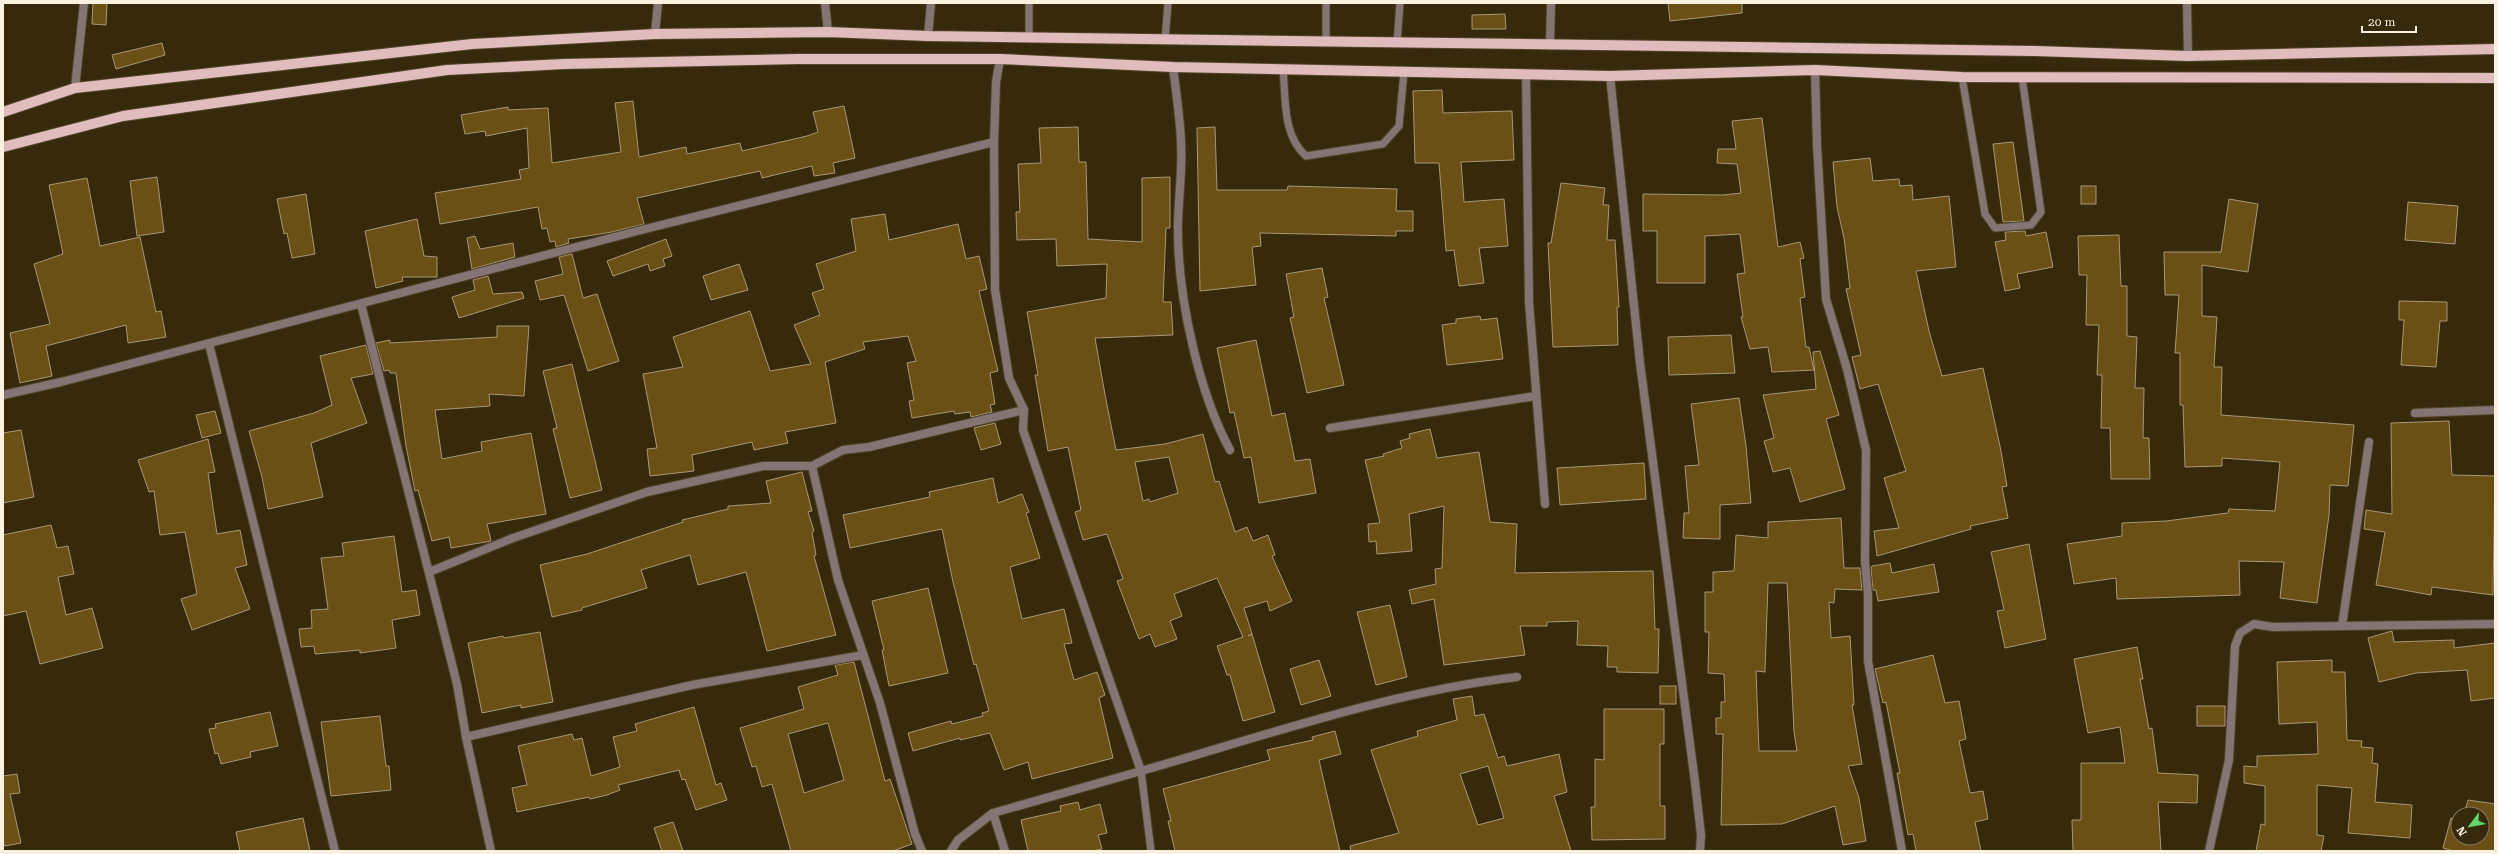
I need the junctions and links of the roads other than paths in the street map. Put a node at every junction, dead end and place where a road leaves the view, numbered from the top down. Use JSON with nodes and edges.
{"nodes":[{"id":1,"x":84,"y":3,"type":"edge"},
{"id":2,"x":658,"y":3,"type":"edge"},
{"id":3,"x":825,"y":3,"type":"edge"},
{"id":4,"x":931,"y":3,"type":"edge"},
{"id":5,"x":1029,"y":3,"type":"edge"},
{"id":6,"x":1168,"y":3,"type":"edge"},
{"id":7,"x":1326,"y":3,"type":"edge"},
{"id":8,"x":1400,"y":3,"type":"edge"},
{"id":9,"x":1551,"y":3,"type":"edge"},
{"id":10,"x":2187,"y":3,"type":"edge"},
{"id":11,"x":828,"y":32,"type":"junction"},
{"id":12,"x":655,"y":34,"type":"junction"},
{"id":13,"x":928,"y":36,"type":"junction"},
{"id":14,"x":1028,"y":38,"type":"junction"},
{"id":15,"x":1165,"y":40,"type":"junction"},
{"id":16,"x":1326,"y":42,"type":"junction"},
{"id":17,"x":1397,"y":43,"type":"junction"},
{"id":18,"x":1550,"y":44,"type":"junction"},
{"id":19,"x":2495,"y":49,"type":"edge"},
{"id":20,"x":2188,"y":56,"type":"junction"},
{"id":21,"x":1000,"y":59,"type":"junction"},
{"id":22,"x":1173,"y":67,"type":"junction"},
{"id":23,"x":1283,"y":69,"type":"junction"},
{"id":24,"x":1815,"y":70,"type":"junction"},
{"id":25,"x":1404,"y":72,"type":"junction"},
{"id":26,"x":1526,"y":74,"type":"junction"},
{"id":27,"x":1610,"y":76,"type":"junction"},
{"id":28,"x":1962,"y":77,"type":"junction"},
{"id":29,"x":2022,"y":77,"type":"junction"},
{"id":30,"x":2495,"y":78,"type":"edge"},
{"id":31,"x":75,"y":88,"type":"junction"},
{"id":32,"x":3,"y":112,"type":"edge"},
{"id":33,"x":994,"y":142,"type":"junction"},
{"id":34,"x":3,"y":147,"type":"edge"},
{"id":35,"x":361,"y":304,"type":"junction"},
{"id":36,"x":209,"y":344,"type":"junction"},
{"id":37,"x":3,"y":395,"type":"edge"},
{"id":38,"x":1536,"y":396,"type":"junction"},
{"id":39,"x":1024,"y":410,"type":"junction"},
{"id":40,"x":2495,"y":410,"type":"edge"},
{"id":41,"x":2415,"y":413,"type":"dead end"},
{"id":42,"x":1330,"y":428,"type":"dead end"},
{"id":43,"x":2369,"y":442,"type":"dead end"},
{"id":44,"x":1230,"y":450,"type":"dead end"},
{"id":45,"x":812,"y":466,"type":"junction"},
{"id":46,"x":1545,"y":504,"type":"dead end"},
{"id":47,"x":429,"y":572,"type":"junction"},
{"id":48,"x":2495,"y":624,"type":"edge"},
{"id":49,"x":2342,"y":626,"type":"junction"},
{"id":50,"x":863,"y":655,"type":"junction"},
{"id":51,"x":1517,"y":677,"type":"dead end"},
{"id":52,"x":466,"y":737,"type":"junction"},
{"id":53,"x":1141,"y":770,"type":"junction"},
{"id":54,"x":993,"y":813,"type":"junction"},
{"id":55,"x":335,"y":851,"type":"edge"},
{"id":56,"x":491,"y":851,"type":"edge"},
{"id":57,"x":922,"y":851,"type":"edge"},
{"id":58,"x":951,"y":851,"type":"edge"},
{"id":59,"x":1005,"y":851,"type":"edge"},
{"id":60,"x":1151,"y":851,"type":"edge"},
{"id":61,"x":1700,"y":851,"type":"edge"},
{"id":62,"x":1902,"y":851,"type":"edge"},
{"id":63,"x":2209,"y":851,"type":"edge"}],
"edges":[{"from":1,"to":31,"type":"street"},
{"from":2,"to":12,"type":"street"},
{"from":3,"to":11,"type":"street"},
{"from":4,"to":13,"type":"street"},
{"from":5,"to":14,"type":"lane"},
{"from":6,"to":15,"type":"lane"},
{"from":7,"to":16,"type":"lane"},
{"from":8,"to":17,"type":"lane"},
{"from":9,"to":18,"type":"street"},
{"from":10,"to":20,"type":"street"},
{"from":11,"to":12,"type":"main road"},
{"from":11,"to":13,"type":"main road"},
{"from":12,"to":31,"type":"main road"},
{"from":13,"to":14,"type":"main road"},
{"from":14,"to":15,"type":"main road"},
{"from":15,"to":16,"type":"main road"},
{"from":16,"to":17,"type":"main road"},
{"from":17,"to":18,"type":"main road"},
{"from":18,"to":20,"type":"main road"},
{"from":19,"to":20,"type":"main road"},
{"from":21,"to":22,"type":"main road"},
{"from":21,"to":33,"type":"street"},
{"from":21,"to":34,"type":"main road"},
{"from":22,"to":23,"type":"main road"},
{"from":22,"to":44,"type":"street"},
{"from":23,"to":25,"type":"main road"},
{"from":23,"to":25,"type":"lane"},
{"from":24,"to":27,"type":"main road"},
{"from":24,"to":28,"type":"main road"},
{"from":24,"to":62,"type":"street"},
{"from":25,"to":26,"type":"main road"},
{"from":26,"to":27,"type":"main road"},
{"from":26,"to":38,"type":"street"},
{"from":27,"to":61,"type":"street"},
{"from":28,"to":29,"type":"main road"},
{"from":28,"to":29,"type":"lane"},
{"from":29,"to":30,"type":"main road"},
{"from":31,"to":32,"type":"main road"},
{"from":33,"to":35,"type":"street"},
{"from":33,"to":39,"type":"street"},
{"from":35,"to":36,"type":"street"},
{"from":35,"to":47,"type":"street"},
{"from":36,"to":37,"type":"street"},
{"from":36,"to":55,"type":"street"},
{"from":38,"to":42,"type":"street"},
{"from":38,"to":46,"type":"street"},
{"from":39,"to":45,"type":"street"},
{"from":39,"to":53,"type":"street"},
{"from":40,"to":41,"type":"street"},
{"from":43,"to":49,"type":"street"},
{"from":45,"to":47,"type":"street"},
{"from":45,"to":50,"type":"street"},
{"from":47,"to":52,"type":"street"},
{"from":48,"to":49,"type":"street"},
{"from":49,"to":63,"type":"street"},
{"from":50,"to":52,"type":"street"},
{"from":50,"to":57,"type":"street"},
{"from":51,"to":53,"type":"street"},
{"from":52,"to":56,"type":"street"},
{"from":53,"to":54,"type":"street"},
{"from":53,"to":60,"type":"lane"},
{"from":54,"to":58,"type":"street"},
{"from":54,"to":59,"type":"street"}]}
